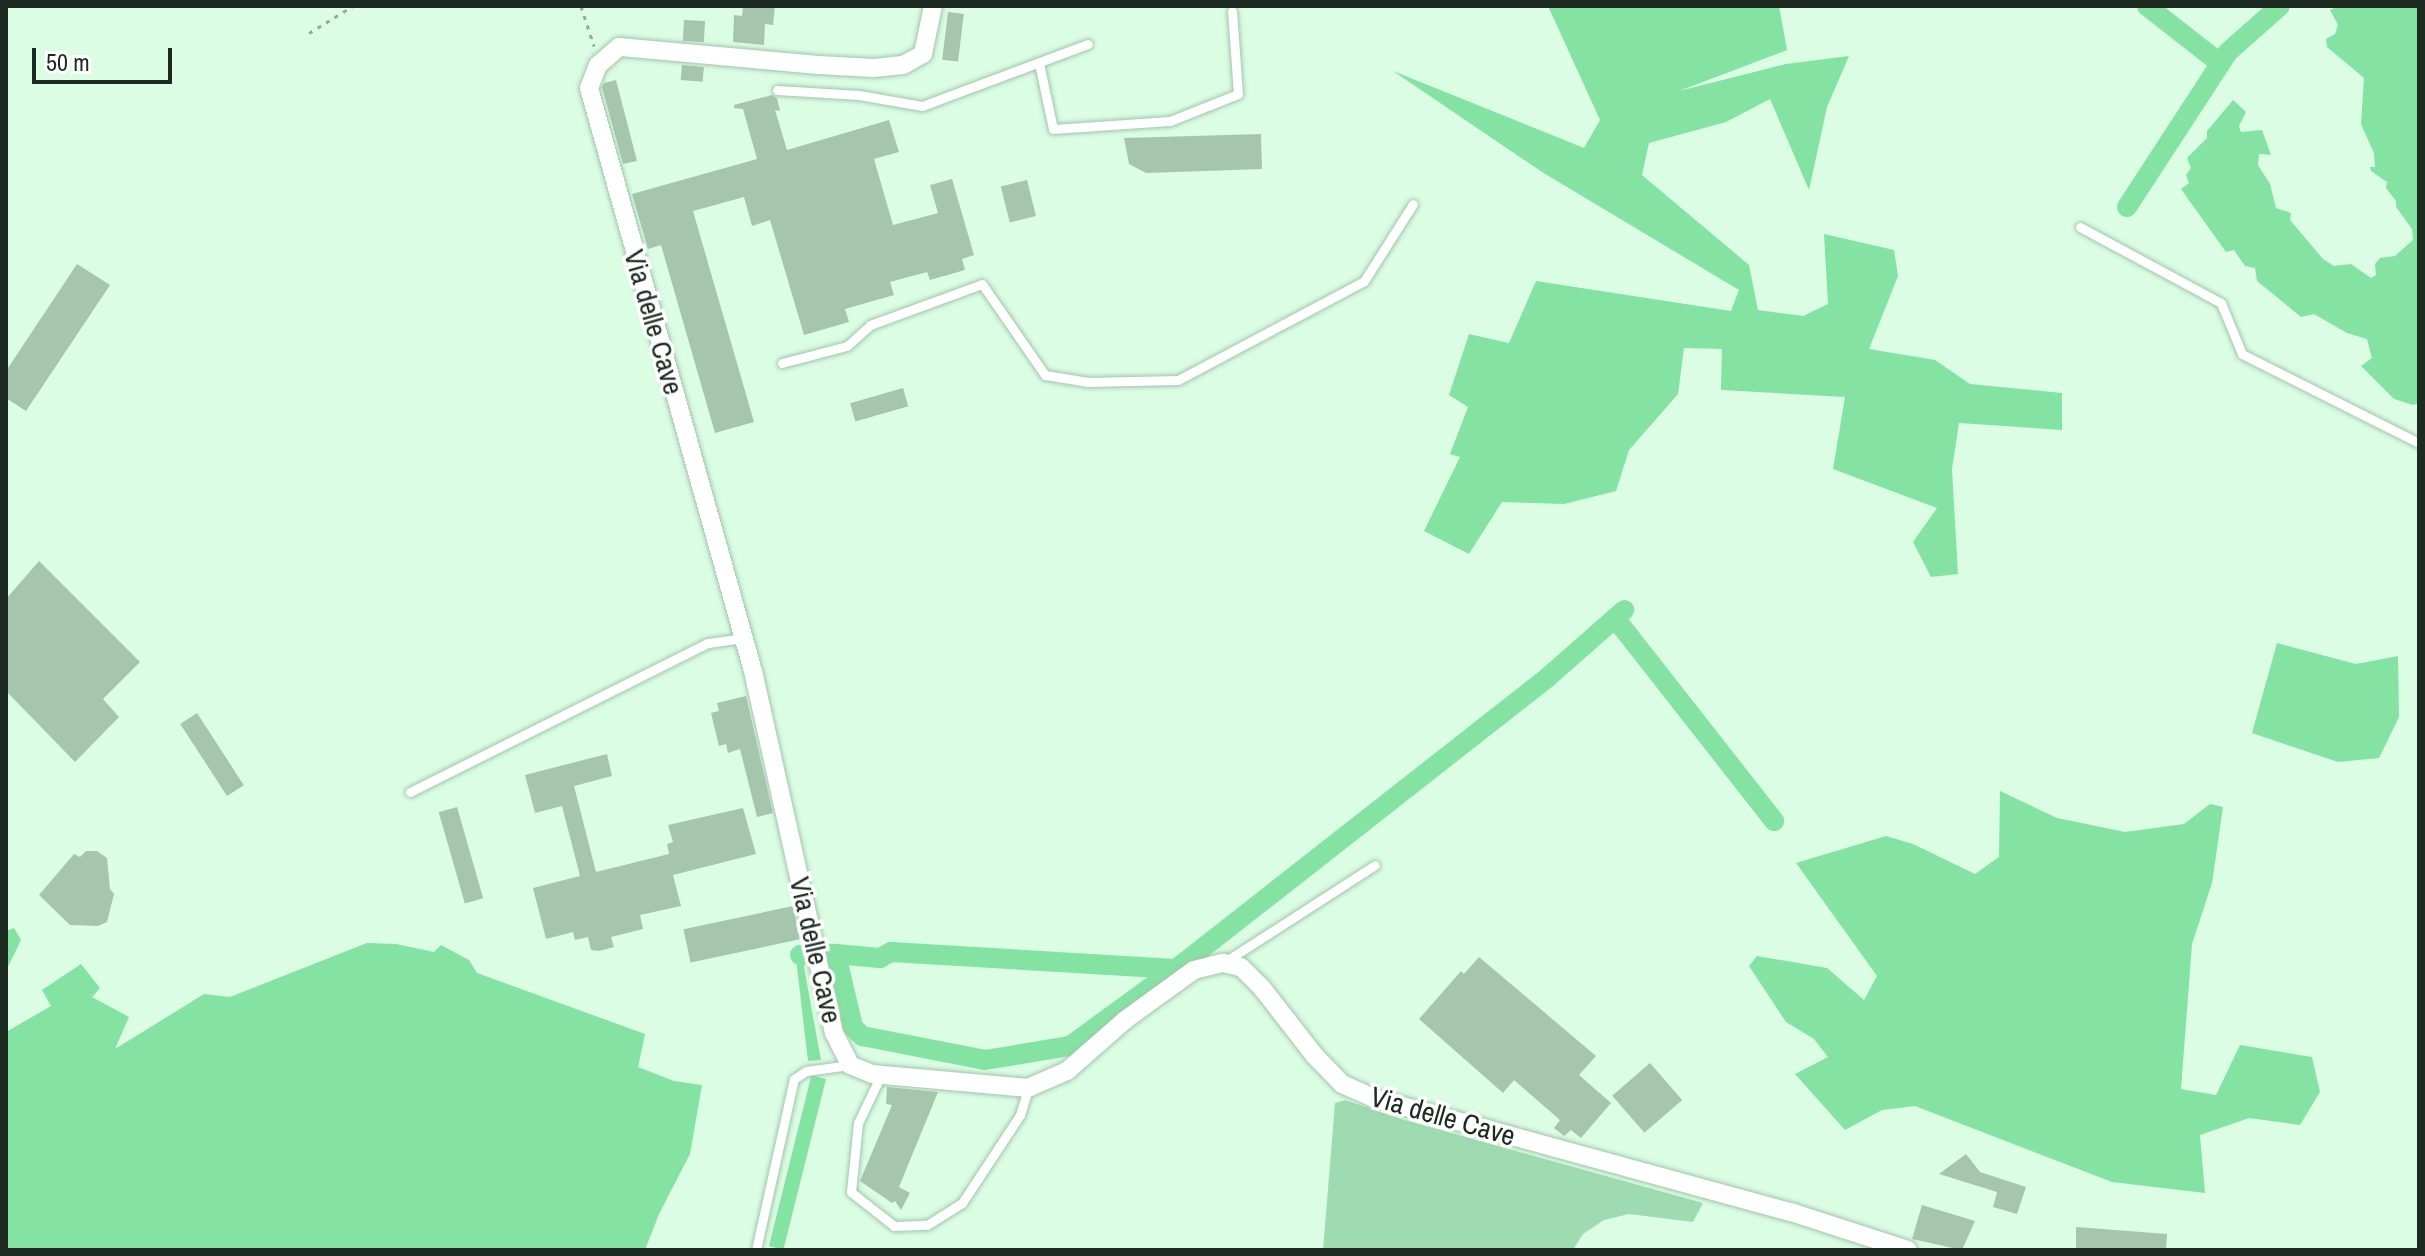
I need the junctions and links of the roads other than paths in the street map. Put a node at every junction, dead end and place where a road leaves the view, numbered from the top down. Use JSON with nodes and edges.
{"nodes":[{"id":1,"x":933,"y":6,"type":"edge"},
{"id":2,"x":1232,"y":11,"type":"dead end"},
{"id":3,"x":1088,"y":44,"type":"dead end"},
{"id":4,"x":1039,"y":63,"type":"junction"},
{"id":5,"x":777,"y":90,"type":"dead end"},
{"id":6,"x":1413,"y":204,"type":"dead end"},
{"id":7,"x":2080,"y":227,"type":"dead end"},
{"id":8,"x":782,"y":363,"type":"dead end"},
{"id":9,"x":2419,"y":443,"type":"edge"},
{"id":10,"x":744,"y":638,"type":"junction"},
{"id":11,"x":410,"y":792,"type":"dead end"},
{"id":12,"x":1375,"y":865,"type":"dead end"},
{"id":13,"x":1223,"y":963,"type":"junction"},
{"id":14,"x":850,"y":1065,"type":"junction"},
{"id":15,"x":881,"y":1075,"type":"junction"},
{"id":16,"x":1028,"y":1088,"type":"junction"},
{"id":17,"x":756,"y":1250,"type":"edge"},
{"id":18,"x":1908,"y":1250,"type":"edge"}],
"edges":[{"from":1,"to":10,"type":"street","name":"Via delle Cave"},
{"from":2,"to":4,"type":"lane"},
{"from":3,"to":4,"type":"lane"},
{"from":4,"to":5,"type":"lane"},
{"from":6,"to":8,"type":"lane"},
{"from":7,"to":9,"type":"lane"},
{"from":10,"to":11,"type":"lane"},
{"from":10,"to":14,"type":"street","name":"Via delle Cave"},
{"from":12,"to":13,"type":"lane"},
{"from":13,"to":16,"type":"street"},
{"from":13,"to":18,"type":"street","name":"Via delle Cave"},
{"from":14,"to":15,"type":"street"},
{"from":14,"to":17,"type":"lane"},
{"from":15,"to":16,"type":"street"},
{"from":15,"to":16,"type":"lane"}]}
